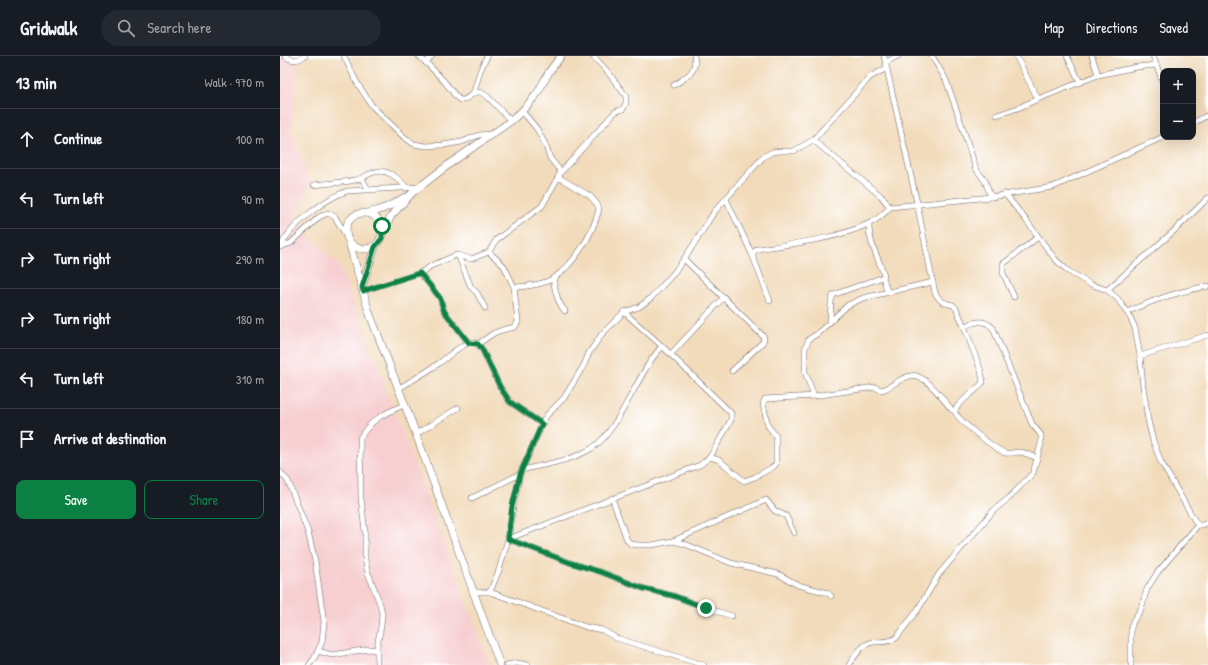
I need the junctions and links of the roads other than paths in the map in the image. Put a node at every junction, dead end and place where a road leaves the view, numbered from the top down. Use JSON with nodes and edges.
{"nodes":[{"id":1,"x":285,"y":56,"type":"edge"},
{"id":2,"x":305,"y":56,"type":"edge"},
{"id":3,"x":344,"y":56,"type":"edge"},
{"id":4,"x":419,"y":56,"type":"edge"},
{"id":5,"x":432,"y":56,"type":"edge"},
{"id":6,"x":487,"y":56,"type":"edge"},
{"id":7,"x":561,"y":56,"type":"edge"},
{"id":8,"x":594,"y":56,"type":"edge"},
{"id":9,"x":694,"y":56,"type":"edge"},
{"id":10,"x":884,"y":56,"type":"edge"},
{"id":11,"x":898,"y":56,"type":"edge"},
{"id":12,"x":932,"y":56,"type":"edge"},
{"id":13,"x":1016,"y":56,"type":"edge"},
{"id":14,"x":1067,"y":56,"type":"edge"},
{"id":15,"x":1092,"y":56,"type":"edge"},
{"id":16,"x":1153,"y":56,"type":"edge"},
{"id":17,"x":426,"y":62,"type":"junction"},
{"id":18,"x":886,"y":65,"type":"junction"},
{"id":19,"x":1156,"y":66,"type":"junction"},
{"id":20,"x":1098,"y":75,"type":"junction"},
{"id":21,"x":1160,"y":75,"type":"edge"},
{"id":22,"x":1080,"y":82,"type":"junction"},
{"id":23,"x":674,"y":85,"type":"dead end"},
{"id":24,"x":474,"y":92,"type":"junction"},
{"id":25,"x":1038,"y":99,"type":"junction"},
{"id":26,"x":522,"y":111,"type":"junction"},
{"id":27,"x":997,"y":115,"type":"dead end"},
{"id":28,"x":1208,"y":115,"type":"edge"},
{"id":29,"x":511,"y":121,"type":"junction"},
{"id":30,"x":1196,"y":121,"type":"edge"},
{"id":31,"x":492,"y":134,"type":"junction"},
{"id":32,"x":1160,"y":138,"type":"edge"},
{"id":33,"x":813,"y":140,"type":"junction"},
{"id":34,"x":560,"y":175,"type":"junction"},
{"id":35,"x":362,"y":179,"type":"junction"},
{"id":36,"x":314,"y":185,"type":"dead end"},
{"id":37,"x":369,"y":190,"type":"junction"},
{"id":38,"x":410,"y":190,"type":"junction"},
{"id":39,"x":1005,"y":194,"type":"junction"},
{"id":40,"x":991,"y":197,"type":"junction"},
{"id":41,"x":1208,"y":198,"type":"edge"},
{"id":42,"x":726,"y":199,"type":"junction"},
{"id":43,"x":917,"y":203,"type":"junction"},
{"id":44,"x":890,"y":207,"type":"junction"},
{"id":45,"x":365,"y":213,"type":"junction"},
{"id":46,"x":869,"y":224,"type":"junction"},
{"id":47,"x":383,"y":232,"type":"junction"},
{"id":48,"x":1038,"y":237,"type":"junction"},
{"id":49,"x":348,"y":239,"type":"junction"},
{"id":50,"x":280,"y":246,"type":"edge"},
{"id":51,"x":375,"y":247,"type":"junction"},
{"id":52,"x":488,"y":252,"type":"junction"},
{"id":53,"x":752,"y":254,"type":"junction"},
{"id":54,"x":458,"y":256,"type":"junction"},
{"id":55,"x":684,"y":259,"type":"junction"},
{"id":56,"x":420,"y":273,"type":"junction"},
{"id":57,"x":883,"y":277,"type":"junction"},
{"id":58,"x":553,"y":278,"type":"junction"},
{"id":59,"x":932,"y":282,"type":"junction"},
{"id":60,"x":514,"y":286,"type":"junction"},
{"id":61,"x":1208,"y":286,"type":"edge"},
{"id":62,"x":363,"y":289,"type":"junction"},
{"id":63,"x":1107,"y":290,"type":"junction"},
{"id":64,"x":887,"y":291,"type":"junction"},
{"id":65,"x":724,"y":297,"type":"junction"},
{"id":66,"x":1014,"y":297,"type":"dead end"},
{"id":67,"x":770,"y":302,"type":"dead end"},
{"id":68,"x":484,"y":308,"type":"dead end"},
{"id":69,"x":565,"y":311,"type":"dead end"},
{"id":70,"x":624,"y":312,"type":"junction"},
{"id":71,"x":1127,"y":312,"type":"junction"},
{"id":72,"x":830,"y":322,"type":"junction"},
{"id":73,"x":964,"y":326,"type":"junction"},
{"id":74,"x":1208,"y":335,"type":"edge"},
{"id":75,"x":469,"y":343,"type":"junction"},
{"id":76,"x":478,"y":344,"type":"junction"},
{"id":77,"x":662,"y":346,"type":"junction"},
{"id":78,"x":671,"y":354,"type":"junction"},
{"id":79,"x":1140,"y":356,"type":"junction"},
{"id":80,"x":732,"y":371,"type":"dead end"},
{"id":81,"x":398,"y":389,"type":"junction"},
{"id":82,"x":814,"y":396,"type":"junction"},
{"id":83,"x":404,"y":405,"type":"junction"},
{"id":84,"x":458,"y":408,"type":"dead end"},
{"id":85,"x":955,"y":411,"type":"junction"},
{"id":86,"x":542,"y":424,"type":"junction"},
{"id":87,"x":416,"y":434,"type":"junction"},
{"id":88,"x":710,"y":457,"type":"junction"},
{"id":89,"x":1037,"y":458,"type":"junction"},
{"id":90,"x":280,"y":472,"type":"edge"},
{"id":91,"x":521,"y":472,"type":"junction"},
{"id":92,"x":472,"y":498,"type":"dead end"},
{"id":93,"x":612,"y":498,"type":"junction"},
{"id":94,"x":1208,"y":523,"type":"edge"},
{"id":95,"x":1198,"y":524,"type":"junction"},
{"id":96,"x":794,"y":533,"type":"dead end"},
{"id":97,"x":508,"y":539,"type":"junction"},
{"id":98,"x":673,"y":541,"type":"junction"},
{"id":99,"x":472,"y":592,"type":"junction"},
{"id":100,"x":490,"y":592,"type":"junction"},
{"id":101,"x":831,"y":596,"type":"dead end"},
{"id":102,"x":732,"y":616,"type":"dead end"},
{"id":103,"x":377,"y":650,"type":"junction"},
{"id":104,"x":318,"y":651,"type":"junction"},
{"id":105,"x":309,"y":665,"type":"edge"},
{"id":106,"x":377,"y":665,"type":"edge"},
{"id":107,"x":500,"y":665,"type":"edge"},
{"id":108,"x":507,"y":665,"type":"edge"},
{"id":109,"x":528,"y":665,"type":"edge"},
{"id":110,"x":704,"y":665,"type":"edge"},
{"id":111,"x":849,"y":665,"type":"edge"},
{"id":112,"x":1131,"y":665,"type":"edge"}],
"edges":[{"from":1,"to":2,"type":"street"},
{"from":3,"to":31,"type":"street"},
{"from":4,"to":17,"type":"street"},
{"from":5,"to":17,"type":"street"},
{"from":6,"to":24,"type":"street"},
{"from":7,"to":26,"type":"street"},
{"from":8,"to":34,"type":"street"},
{"from":9,"to":23,"type":"street"},
{"from":10,"to":18,"type":"street"},
{"from":11,"to":18,"type":"street"},
{"from":12,"to":40,"type":"street"},
{"from":13,"to":25,"type":"street"},
{"from":14,"to":22,"type":"street"},
{"from":15,"to":20,"type":"street"},
{"from":16,"to":19,"type":"street"},
{"from":17,"to":24,"type":"street"},
{"from":18,"to":33,"type":"street"},
{"from":18,"to":43,"type":"street"},
{"from":19,"to":20,"type":"street"},
{"from":19,"to":21,"type":"street"},
{"from":20,"to":22,"type":"street"},
{"from":22,"to":25,"type":"street"},
{"from":24,"to":29,"type":"street"},
{"from":25,"to":27,"type":"street"},
{"from":26,"to":29,"type":"street"},
{"from":26,"to":34,"type":"street"},
{"from":28,"to":30,"type":"street"},
{"from":29,"to":31,"type":"street"},
{"from":31,"to":38,"type":"street"},
{"from":32,"to":39,"type":"street"},
{"from":33,"to":42,"type":"street"},
{"from":33,"to":44,"type":"street"},
{"from":34,"to":52,"type":"street"},
{"from":34,"to":58,"type":"street"},
{"from":35,"to":36,"type":"street"},
{"from":35,"to":37,"type":"street"},
{"from":35,"to":38,"type":"street"},
{"from":37,"to":38,"type":"street"},
{"from":37,"to":50,"type":"street"},
{"from":38,"to":45,"type":"street"},
{"from":38,"to":47,"type":"street"},
{"from":39,"to":40,"type":"street"},
{"from":39,"to":48,"type":"street"},
{"from":40,"to":43,"type":"street"},
{"from":41,"to":63,"type":"street"},
{"from":42,"to":53,"type":"street"},
{"from":42,"to":55,"type":"street"},
{"from":43,"to":44,"type":"street"},
{"from":43,"to":59,"type":"street"},
{"from":44,"to":46,"type":"street"},
{"from":45,"to":47,"type":"street"},
{"from":45,"to":49,"type":"street"},
{"from":46,"to":53,"type":"street"},
{"from":46,"to":57,"type":"street"},
{"from":47,"to":51,"type":"street"},
{"from":48,"to":63,"type":"street"},
{"from":48,"to":66,"type":"street"},
{"from":49,"to":50,"type":"street"},
{"from":49,"to":51,"type":"street"},
{"from":49,"to":62,"type":"street"},
{"from":51,"to":62,"type":"street"},
{"from":52,"to":54,"type":"street"},
{"from":52,"to":60,"type":"street"},
{"from":53,"to":67,"type":"street"},
{"from":54,"to":56,"type":"street"},
{"from":54,"to":68,"type":"street"},
{"from":55,"to":65,"type":"street"},
{"from":55,"to":70,"type":"street"},
{"from":56,"to":62,"type":"street"},
{"from":56,"to":75,"type":"street"},
{"from":57,"to":64,"type":"street"},
{"from":57,"to":72,"type":"street"},
{"from":58,"to":60,"type":"street"},
{"from":58,"to":69,"type":"street"},
{"from":59,"to":64,"type":"street"},
{"from":59,"to":73,"type":"street"},
{"from":60,"to":76,"type":"street"},
{"from":61,"to":71,"type":"street"},
{"from":62,"to":81,"type":"street"},
{"from":63,"to":71,"type":"street"},
{"from":64,"to":72,"type":"street"},
{"from":65,"to":78,"type":"street"},
{"from":65,"to":80,"type":"street"},
{"from":70,"to":77,"type":"street"},
{"from":70,"to":86,"type":"street"},
{"from":71,"to":79,"type":"street"},
{"from":72,"to":82,"type":"street"},
{"from":73,"to":85,"type":"street"},
{"from":73,"to":89,"type":"street"},
{"from":74,"to":79,"type":"street"},
{"from":75,"to":76,"type":"street"},
{"from":75,"to":81,"type":"street"},
{"from":76,"to":86,"type":"street"},
{"from":77,"to":78,"type":"street"},
{"from":77,"to":91,"type":"street"},
{"from":78,"to":88,"type":"street"},
{"from":79,"to":95,"type":"street"},
{"from":81,"to":83,"type":"street"},
{"from":82,"to":85,"type":"street"},
{"from":82,"to":88,"type":"street"},
{"from":83,"to":87,"type":"street"},
{"from":83,"to":103,"type":"street"},
{"from":84,"to":87,"type":"street"},
{"from":85,"to":89,"type":"street"},
{"from":86,"to":91,"type":"street"},
{"from":87,"to":99,"type":"street"},
{"from":88,"to":93,"type":"street"},
{"from":89,"to":111,"type":"street"},
{"from":90,"to":104,"type":"street"},
{"from":91,"to":92,"type":"street"},
{"from":91,"to":97,"type":"street"},
{"from":93,"to":97,"type":"street"},
{"from":93,"to":98,"type":"street"},
{"from":94,"to":95,"type":"street"},
{"from":95,"to":112,"type":"street"},
{"from":96,"to":98,"type":"street"},
{"from":97,"to":100,"type":"street"},
{"from":97,"to":102,"type":"street"},
{"from":98,"to":101,"type":"street"},
{"from":99,"to":100,"type":"street"},
{"from":99,"to":107,"type":"street"},
{"from":100,"to":110,"type":"street"},
{"from":103,"to":104,"type":"street"},
{"from":103,"to":106,"type":"street"},
{"from":104,"to":105,"type":"street"},
{"from":108,"to":109,"type":"street"}]}
